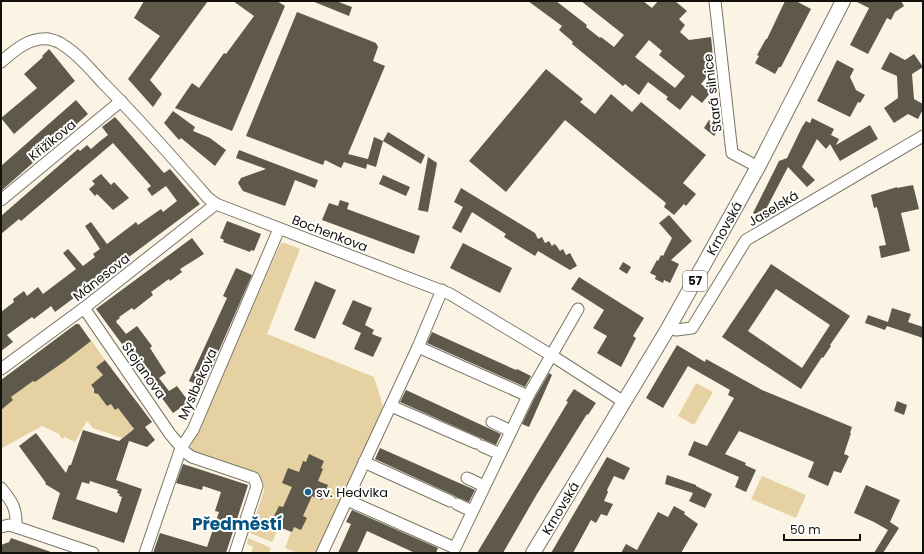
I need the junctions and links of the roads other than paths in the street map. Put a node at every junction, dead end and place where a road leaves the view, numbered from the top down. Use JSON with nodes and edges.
{"nodes":[{"id":1,"x":715,"y":1,"type":"edge"},
{"id":2,"x":843,"y":1,"type":"edge"},
{"id":3,"x":1,"y":62,"type":"edge"},
{"id":4,"x":121,"y":101,"type":"junction"},
{"id":5,"x":923,"y":136,"type":"edge"},
{"id":6,"x":758,"y":167,"type":"junction"},
{"id":7,"x":1,"y":200,"type":"edge"},
{"id":8,"x":216,"y":204,"type":"junction"},
{"id":9,"x":280,"y":229,"type":"junction"},
{"id":10,"x":442,"y":290,"type":"junction"},
{"id":11,"x":84,"y":308,"type":"junction"},
{"id":12,"x":578,"y":309,"type":"dead end"},
{"id":13,"x":669,"y":327,"type":"junction"},
{"id":14,"x":418,"y":347,"type":"junction"},
{"id":15,"x":551,"y":355,"type":"junction"},
{"id":16,"x":1,"y":370,"type":"edge"},
{"id":17,"x":528,"y":396,"type":"junction"},
{"id":18,"x":624,"y":402,"type":"junction"},
{"id":19,"x":391,"y":406,"type":"junction"},
{"id":20,"x":492,"y":422,"type":"dead end"},
{"id":21,"x":511,"y":431,"type":"junction"},
{"id":22,"x":181,"y":448,"type":"junction"},
{"id":23,"x":500,"y":454,"type":"junction"},
{"id":24,"x":364,"y":462,"type":"junction"},
{"id":25,"x":468,"y":478,"type":"dead end"},
{"id":26,"x":484,"y":486,"type":"junction"},
{"id":27,"x":1,"y":488,"type":"edge"},
{"id":28,"x":347,"y":500,"type":"junction"},
{"id":29,"x":472,"y":511,"type":"junction"},
{"id":30,"x":1,"y":526,"type":"edge"},
{"id":31,"x":16,"y":527,"type":"junction"},
{"id":32,"x":93,"y":553,"type":"edge"},
{"id":33,"x":145,"y":553,"type":"edge"},
{"id":34,"x":235,"y":553,"type":"edge"},
{"id":35,"x":322,"y":553,"type":"edge"},
{"id":36,"x":533,"y":553,"type":"edge"}],
"edges":[{"from":1,"to":6,"type":"street","name":"Stará silnice"},
{"from":2,"to":6,"type":"main road","name":"Krnovská","number":"57"},
{"from":3,"to":4,"type":"street","name":"Bochenkova"},
{"from":4,"to":7,"type":"street","name":"Křižíkova"},
{"from":4,"to":8,"type":"street","name":"Bochenkova"},
{"from":5,"to":13,"type":"street","name":"Jaselská"},
{"from":6,"to":13,"type":"main road","name":"Krnovská","number":"57"},
{"from":8,"to":9,"type":"street","name":"Bochenkova"},
{"from":8,"to":11,"type":"street","name":"Mánesova"},
{"from":9,"to":10,"type":"street","name":"Bochenkova"},
{"from":9,"to":22,"type":"street","name":"Myslbekova"},
{"from":10,"to":14,"type":"street"},
{"from":10,"to":15,"type":"street","name":"Bochenkova"},
{"from":11,"to":16,"type":"street","name":"Mánesova"},
{"from":11,"to":22,"type":"street","name":"Stojanova"},
{"from":12,"to":15,"type":"street"},
{"from":13,"to":18,"type":"main road","name":"Krnovská","number":"57"},
{"from":14,"to":17,"type":"street"},
{"from":14,"to":19,"type":"street"},
{"from":15,"to":17,"type":"street"},
{"from":15,"to":18,"type":"street","name":"Bochenkova"},
{"from":17,"to":21,"type":"street"},
{"from":18,"to":36,"type":"main road","name":"Krnovská","number":"57"},
{"from":19,"to":23,"type":"street"},
{"from":19,"to":24,"type":"street"},
{"from":20,"to":21,"type":"street"},
{"from":21,"to":23,"type":"street"},
{"from":22,"to":33,"type":"street","name":"Myslbekova"},
{"from":22,"to":34,"type":"street"},
{"from":23,"to":26,"type":"street"},
{"from":24,"to":28,"type":"street"},
{"from":24,"to":29,"type":"street"},
{"from":25,"to":26,"type":"street"},
{"from":26,"to":29,"type":"street"},
{"from":27,"to":31,"type":"street"},
{"from":28,"to":29,"type":"street"},
{"from":28,"to":35,"type":"street"},
{"from":30,"to":31,"type":"street"},
{"from":31,"to":32,"type":"street"}]}
